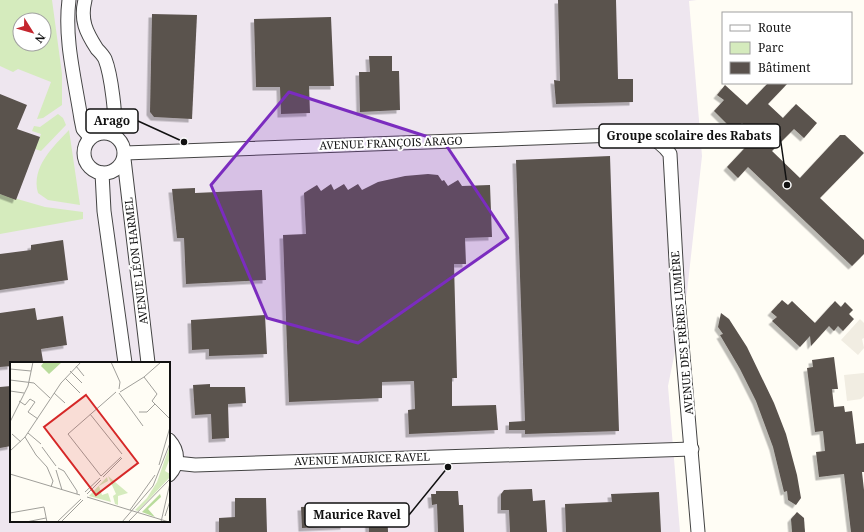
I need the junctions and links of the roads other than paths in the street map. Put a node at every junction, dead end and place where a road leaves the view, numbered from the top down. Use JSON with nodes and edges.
{"nodes":[{"id":1,"x":69,"y":0,"type":"edge"},
{"id":2,"x":85,"y":0,"type":"edge"},
{"id":3,"x":114,"y":135,"type":"junction"},
{"id":4,"x":90,"y":137,"type":"junction"},
{"id":5,"x":655,"y":140,"type":"joint"},
{"id":6,"x":124,"y":156,"type":"junction"},
{"id":7,"x":102,"y":173,"type":"junction"},
{"id":8,"x":125,"y":362,"type":"edge"},
{"id":9,"x":148,"y":362,"type":"edge"},
{"id":10,"x":170,"y":441,"type":"edge"},
{"id":11,"x":692,"y":449,"type":"junction"},
{"id":12,"x":176,"y":463,"type":"junction"},
{"id":13,"x":170,"y":473,"type":"edge"},
{"id":14,"x":698,"y":532,"type":"edge"}],
"edges":[{"from":1,"to":4,"type":"street"},
{"from":2,"to":3,"type":"street"},
{"from":3,"to":4,"type":"street"},
{"from":3,"to":6,"type":"street"},
{"from":4,"to":7,"type":"street"},
{"from":5,"to":6,"type":"street","name":"AVENUE FRANÇOIS ARAGO"},
{"from":5,"to":11,"type":"street","name":"AVENUE DES FRÈRES LUMIÈRE"},
{"from":6,"to":7,"type":"street"},
{"from":6,"to":9,"type":"street","name":"AVENUE LÉON HARMEL"},
{"from":7,"to":8,"type":"street"},
{"from":10,"to":12,"type":"street"},
{"from":11,"to":12,"type":"street","name":"AVENUE MAURICE RAVEL"},
{"from":11,"to":14,"type":"street","name":"AVENUE DES FRÈRES LUMIÈRE"},
{"from":12,"to":13,"type":"street"}]}
